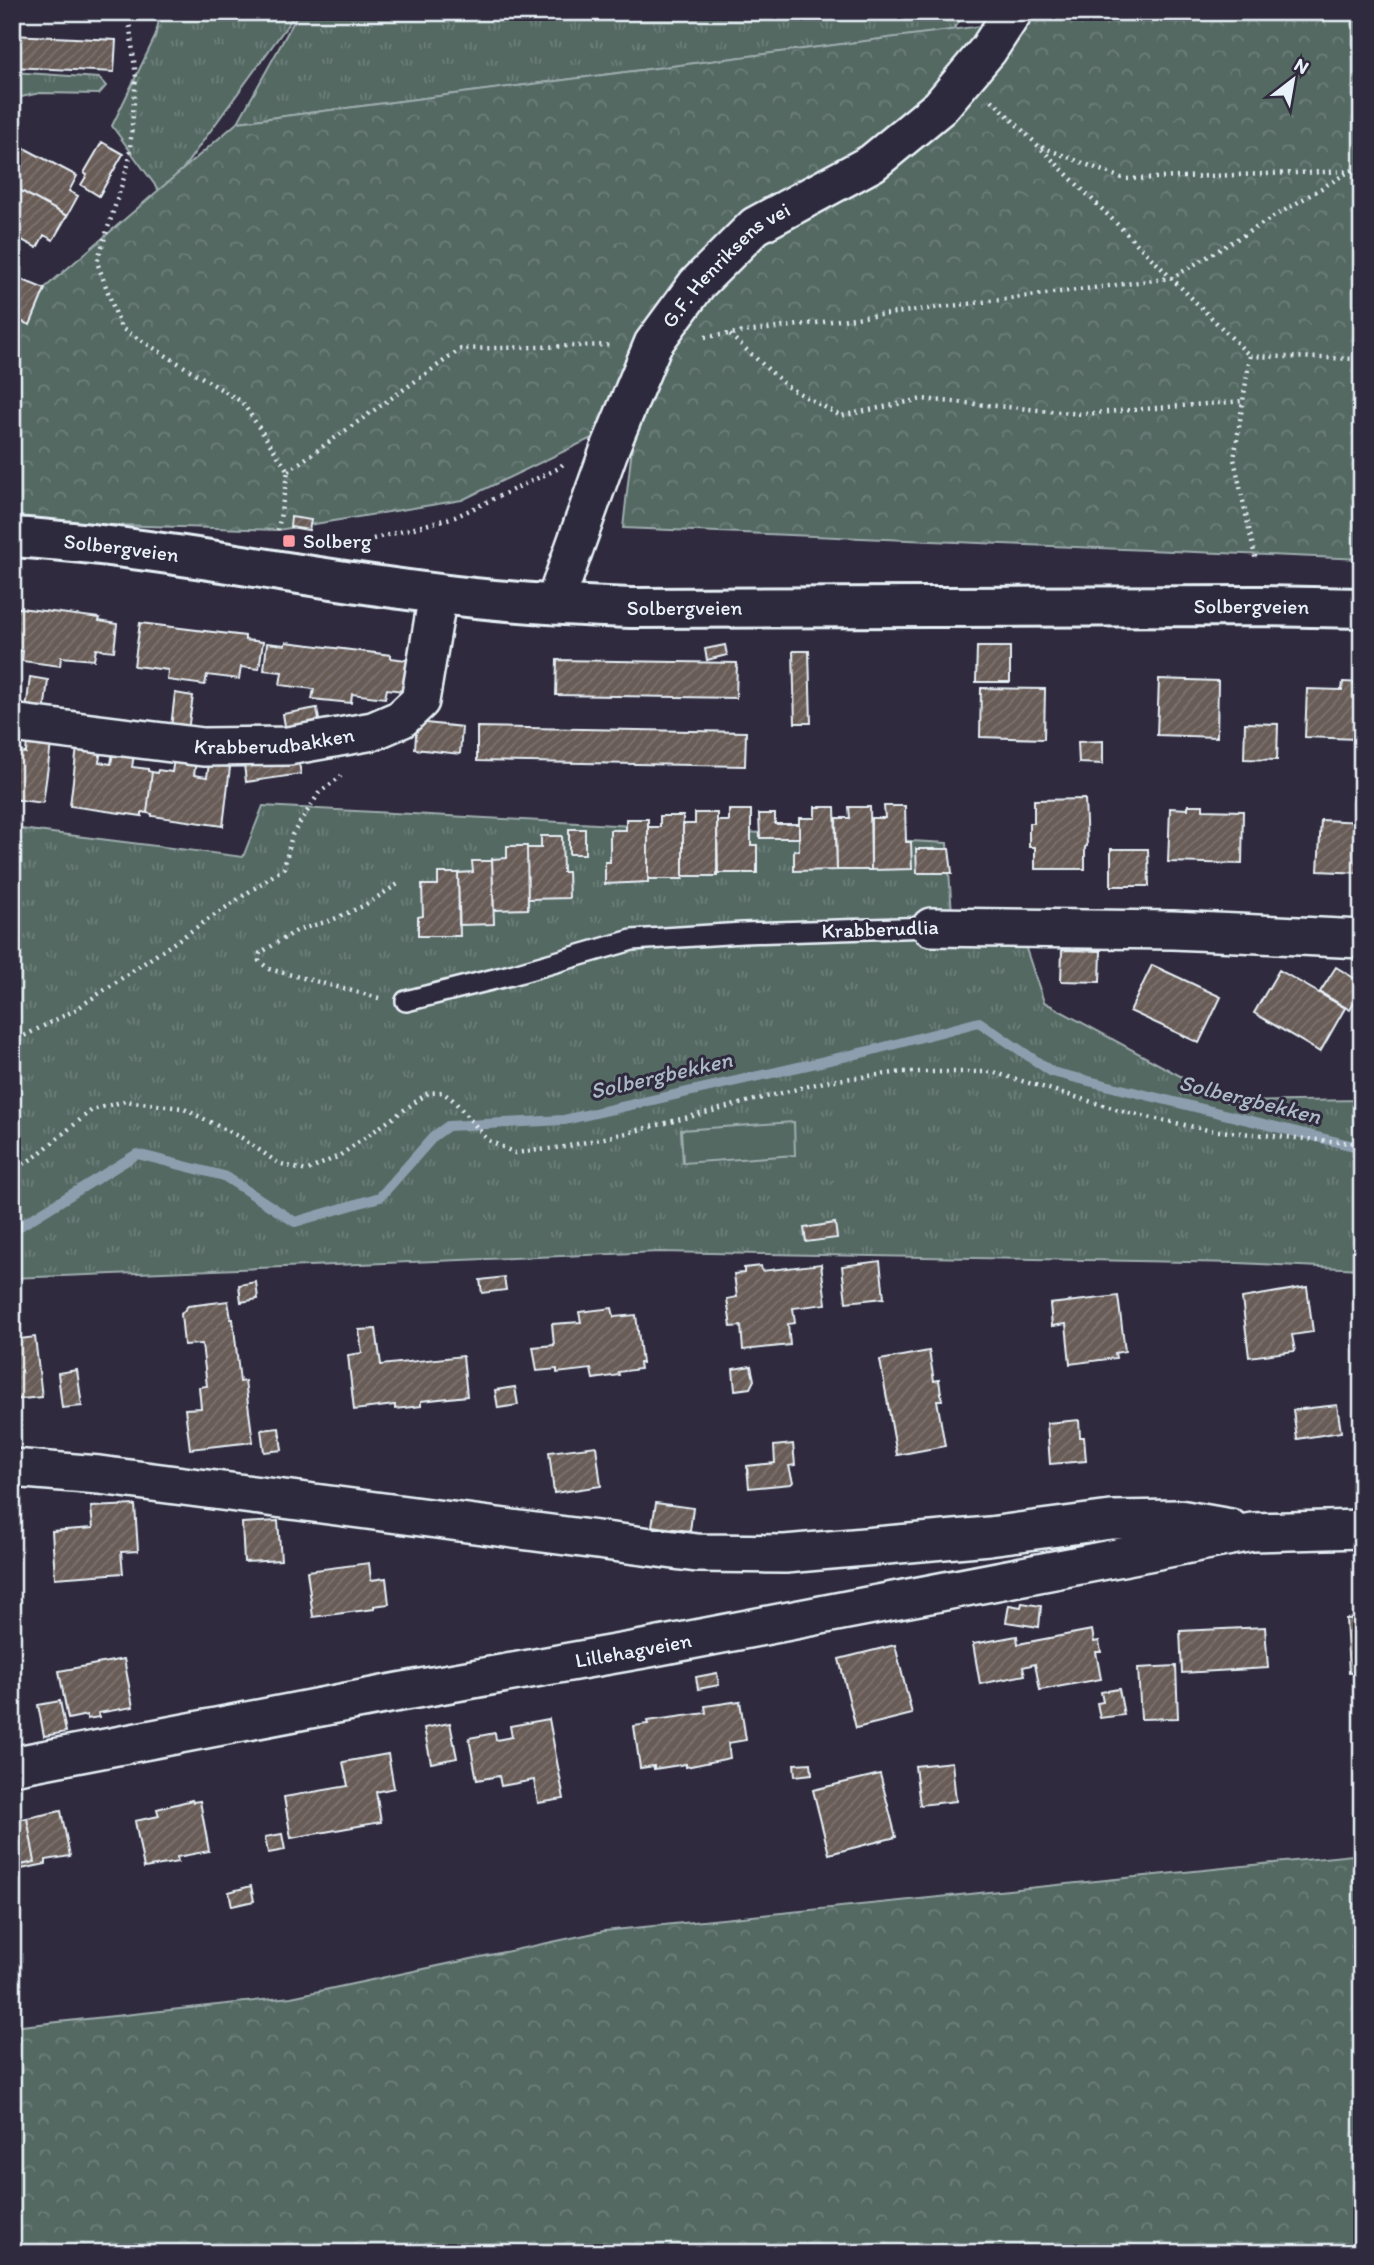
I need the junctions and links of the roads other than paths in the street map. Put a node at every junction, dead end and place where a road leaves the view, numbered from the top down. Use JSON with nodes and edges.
{"nodes":[{"id":1,"x":1013,"y":12,"type":"edge"},
{"id":2,"x":12,"y":537,"type":"edge"},
{"id":3,"x":438,"y":594,"type":"junction"},
{"id":4,"x":554,"y":605,"type":"junction"},
{"id":5,"x":1362,"y":608,"type":"edge"},
{"id":6,"x":12,"y":723,"type":"edge"},
{"id":7,"x":931,"y":927,"type":"joint"},
{"id":8,"x":1362,"y":939,"type":"edge"},
{"id":9,"x":406,"y":1002,"type":"road end"},
{"id":10,"x":12,"y":1468,"type":"edge"},
{"id":11,"x":1362,"y":1529,"type":"edge"},
{"id":12,"x":1252,"y":1532,"type":"junction"},
{"id":13,"x":12,"y":1766,"type":"edge"}],
"edges":[{"from":1,"to":4,"type":"street","name":"G.F. Henriksens vei"},
{"from":2,"to":3,"type":"street","name":"Solbergveien"},
{"from":3,"to":4,"type":"street","name":"Solbergveien"},
{"from":3,"to":6,"type":"street","name":"Krabberudbakken"},
{"from":4,"to":5,"type":"street","name":"Solbergveien"},
{"from":7,"to":8,"type":"street","name":"Krabberudlia"},
{"from":7,"to":9,"type":"lane","name":"Krabberudlia"},
{"from":10,"to":12,"type":"street","name":"Lillehagveien"},
{"from":11,"to":12,"type":"street","name":"Lillehagveien"},
{"from":12,"to":13,"type":"street","name":"Lillehagveien"}]}
